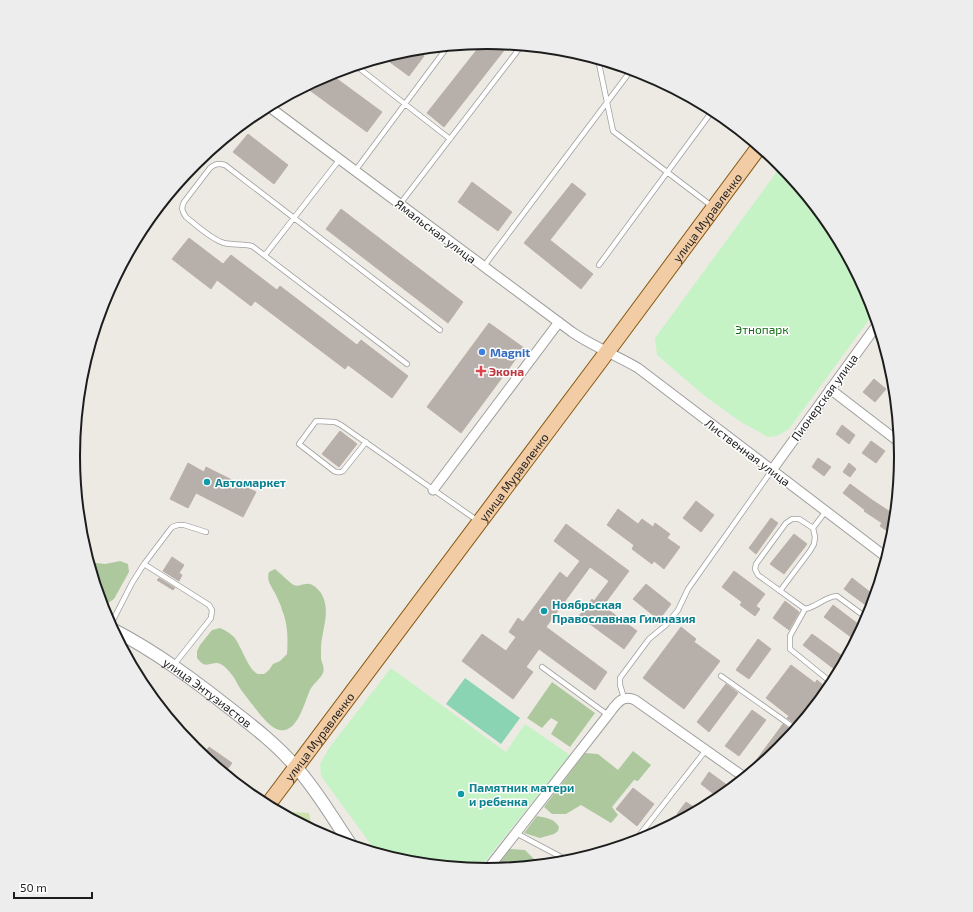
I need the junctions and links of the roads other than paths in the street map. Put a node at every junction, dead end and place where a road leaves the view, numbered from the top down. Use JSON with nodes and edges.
{"nodes":[{"id":1,"x":519,"y":50,"type":"edge"},
{"id":2,"x":443,"y":51,"type":"edge"},
{"id":3,"x":599,"y":65,"type":"edge"},
{"id":4,"x":361,"y":69,"type":"edge"},
{"id":5,"x":628,"y":75,"type":"edge"},
{"id":6,"x":607,"y":102,"type":"junction"},
{"id":7,"x":405,"y":104,"type":"junction"},
{"id":8,"x":273,"y":110,"type":"edge"},
{"id":9,"x":709,"y":116,"type":"edge"},
{"id":10,"x":450,"y":138,"type":"junction"},
{"id":11,"x":756,"y":151,"type":"edge"},
{"id":12,"x":340,"y":159,"type":"junction"},
{"id":13,"x":355,"y":171,"type":"junction"},
{"id":14,"x":667,"y":172,"type":"junction"},
{"id":15,"x":400,"y":204,"type":"junction"},
{"id":16,"x":714,"y":208,"type":"junction"},
{"id":17,"x":294,"y":218,"type":"junction"},
{"id":18,"x":265,"y":255,"type":"junction"},
{"id":19,"x":599,"y":265,"type":"dead end"},
{"id":20,"x":484,"y":266,"type":"junction"},
{"id":21,"x":559,"y":322,"type":"junction"},
{"id":22,"x":440,"y":330,"type":"dead end"},
{"id":23,"x":873,"y":330,"type":"edge"},
{"id":24,"x":607,"y":352,"type":"junction"},
{"id":25,"x":407,"y":364,"type":"dead end"},
{"id":26,"x":830,"y":389,"type":"junction"},
{"id":27,"x":893,"y":438,"type":"edge"},
{"id":28,"x":366,"y":442,"type":"junction"},
{"id":29,"x":772,"y":470,"type":"junction"},
{"id":30,"x":433,"y":490,"type":"junction"},
{"id":31,"x":826,"y":511,"type":"junction"},
{"id":32,"x":479,"y":522,"type":"junction"},
{"id":33,"x":812,"y":528,"type":"junction"},
{"id":34,"x":206,"y":532,"type":"dead end"},
{"id":35,"x":882,"y":554,"type":"edge"},
{"id":36,"x":144,"y":564,"type":"junction"},
{"id":37,"x":780,"y":591,"type":"junction"},
{"id":38,"x":805,"y":609,"type":"junction"},
{"id":39,"x":862,"y":614,"type":"edge"},
{"id":40,"x":113,"y":619,"type":"edge"},
{"id":41,"x":120,"y":633,"type":"edge"},
{"id":42,"x":173,"y":666,"type":"junction"},
{"id":43,"x":542,"y":667,"type":"dead end"},
{"id":44,"x":721,"y":676,"type":"dead end"},
{"id":45,"x":827,"y":679,"type":"edge"},
{"id":46,"x":624,"y":698,"type":"junction"},
{"id":47,"x":608,"y":715,"type":"junction"},
{"id":48,"x":791,"y":725,"type":"edge"},
{"id":49,"x":706,"y":750,"type":"junction"},
{"id":50,"x":296,"y":766,"type":"junction"},
{"id":51,"x":740,"y":774,"type":"edge"},
{"id":52,"x":270,"y":800,"type":"edge"},
{"id":53,"x":642,"y":832,"type":"edge"},
{"id":54,"x":516,"y":833,"type":"junction"},
{"id":55,"x":345,"y":837,"type":"edge"},
{"id":56,"x":560,"y":856,"type":"edge"},
{"id":57,"x":493,"y":863,"type":"edge"}],
"edges":[{"from":1,"to":10,"type":"lane"},
{"from":2,"to":7,"type":"lane"},
{"from":3,"to":6,"type":"lane"},
{"from":4,"to":7,"type":"lane"},
{"from":5,"to":6,"type":"lane"},
{"from":6,"to":14,"type":"lane"},
{"from":6,"to":20,"type":"lane"},
{"from":7,"to":10,"type":"lane"},
{"from":7,"to":13,"type":"lane"},
{"from":8,"to":12,"type":"street","name":"Ямальская улица"},
{"from":9,"to":14,"type":"lane"},
{"from":10,"to":15,"type":"lane"},
{"from":11,"to":16,"type":"main road","name":"улица Муравленко"},
{"from":12,"to":13,"type":"street","name":"Ямальская улица"},
{"from":12,"to":17,"type":"lane"},
{"from":13,"to":15,"type":"street","name":"Ямальская улица"},
{"from":14,"to":16,"type":"lane"},
{"from":14,"to":19,"type":"lane"},
{"from":15,"to":20,"type":"street","name":"Ямальская улица"},
{"from":16,"to":24,"type":"main road","name":"улица Муравленко"},
{"from":17,"to":18,"type":"lane"},
{"from":17,"to":18,"type":"lane"},
{"from":17,"to":22,"type":"lane"},
{"from":18,"to":25,"type":"lane"},
{"from":20,"to":21,"type":"street","name":"Ямальская улица"},
{"from":21,"to":24,"type":"street","name":"Ямальская улица"},
{"from":21,"to":30,"type":"street"},
{"from":23,"to":26,"type":"street","name":"Пионерская улица"},
{"from":24,"to":29,"type":"street","name":"Лиственная улица"},
{"from":24,"to":32,"type":"main road","name":"улица Муравленко"},
{"from":26,"to":27,"type":"street"},
{"from":26,"to":29,"type":"street","name":"Пионерская улица"},
{"from":28,"to":28,"type":"lane"},
{"from":28,"to":30,"type":"lane"},
{"from":29,"to":31,"type":"street","name":"Лиственная улица"},
{"from":29,"to":46,"type":"lane"},
{"from":30,"to":32,"type":"lane"},
{"from":31,"to":33,"type":"lane"},
{"from":31,"to":35,"type":"street","name":"Лиственная улица"},
{"from":32,"to":50,"type":"main road","name":"улица Муравленко"},
{"from":33,"to":37,"type":"lane"},
{"from":33,"to":37,"type":"lane"},
{"from":34,"to":36,"type":"lane"},
{"from":36,"to":40,"type":"lane"},
{"from":36,"to":42,"type":"lane"},
{"from":37,"to":38,"type":"lane"},
{"from":38,"to":39,"type":"lane"},
{"from":38,"to":45,"type":"lane"},
{"from":41,"to":42,"type":"street","name":"улица Энтузиастов"},
{"from":42,"to":50,"type":"street","name":"улица Энтузиастов"},
{"from":43,"to":47,"type":"lane"},
{"from":44,"to":48,"type":"lane"},
{"from":46,"to":47,"type":"street"},
{"from":46,"to":49,"type":"street"},
{"from":47,"to":54,"type":"street"},
{"from":49,"to":51,"type":"street"},
{"from":49,"to":53,"type":"lane"},
{"from":50,"to":52,"type":"main road","name":"улица Муравленко"},
{"from":50,"to":55,"type":"street","name":"улица Энтузиастов"},
{"from":54,"to":56,"type":"lane"},
{"from":54,"to":57,"type":"street"}]}
